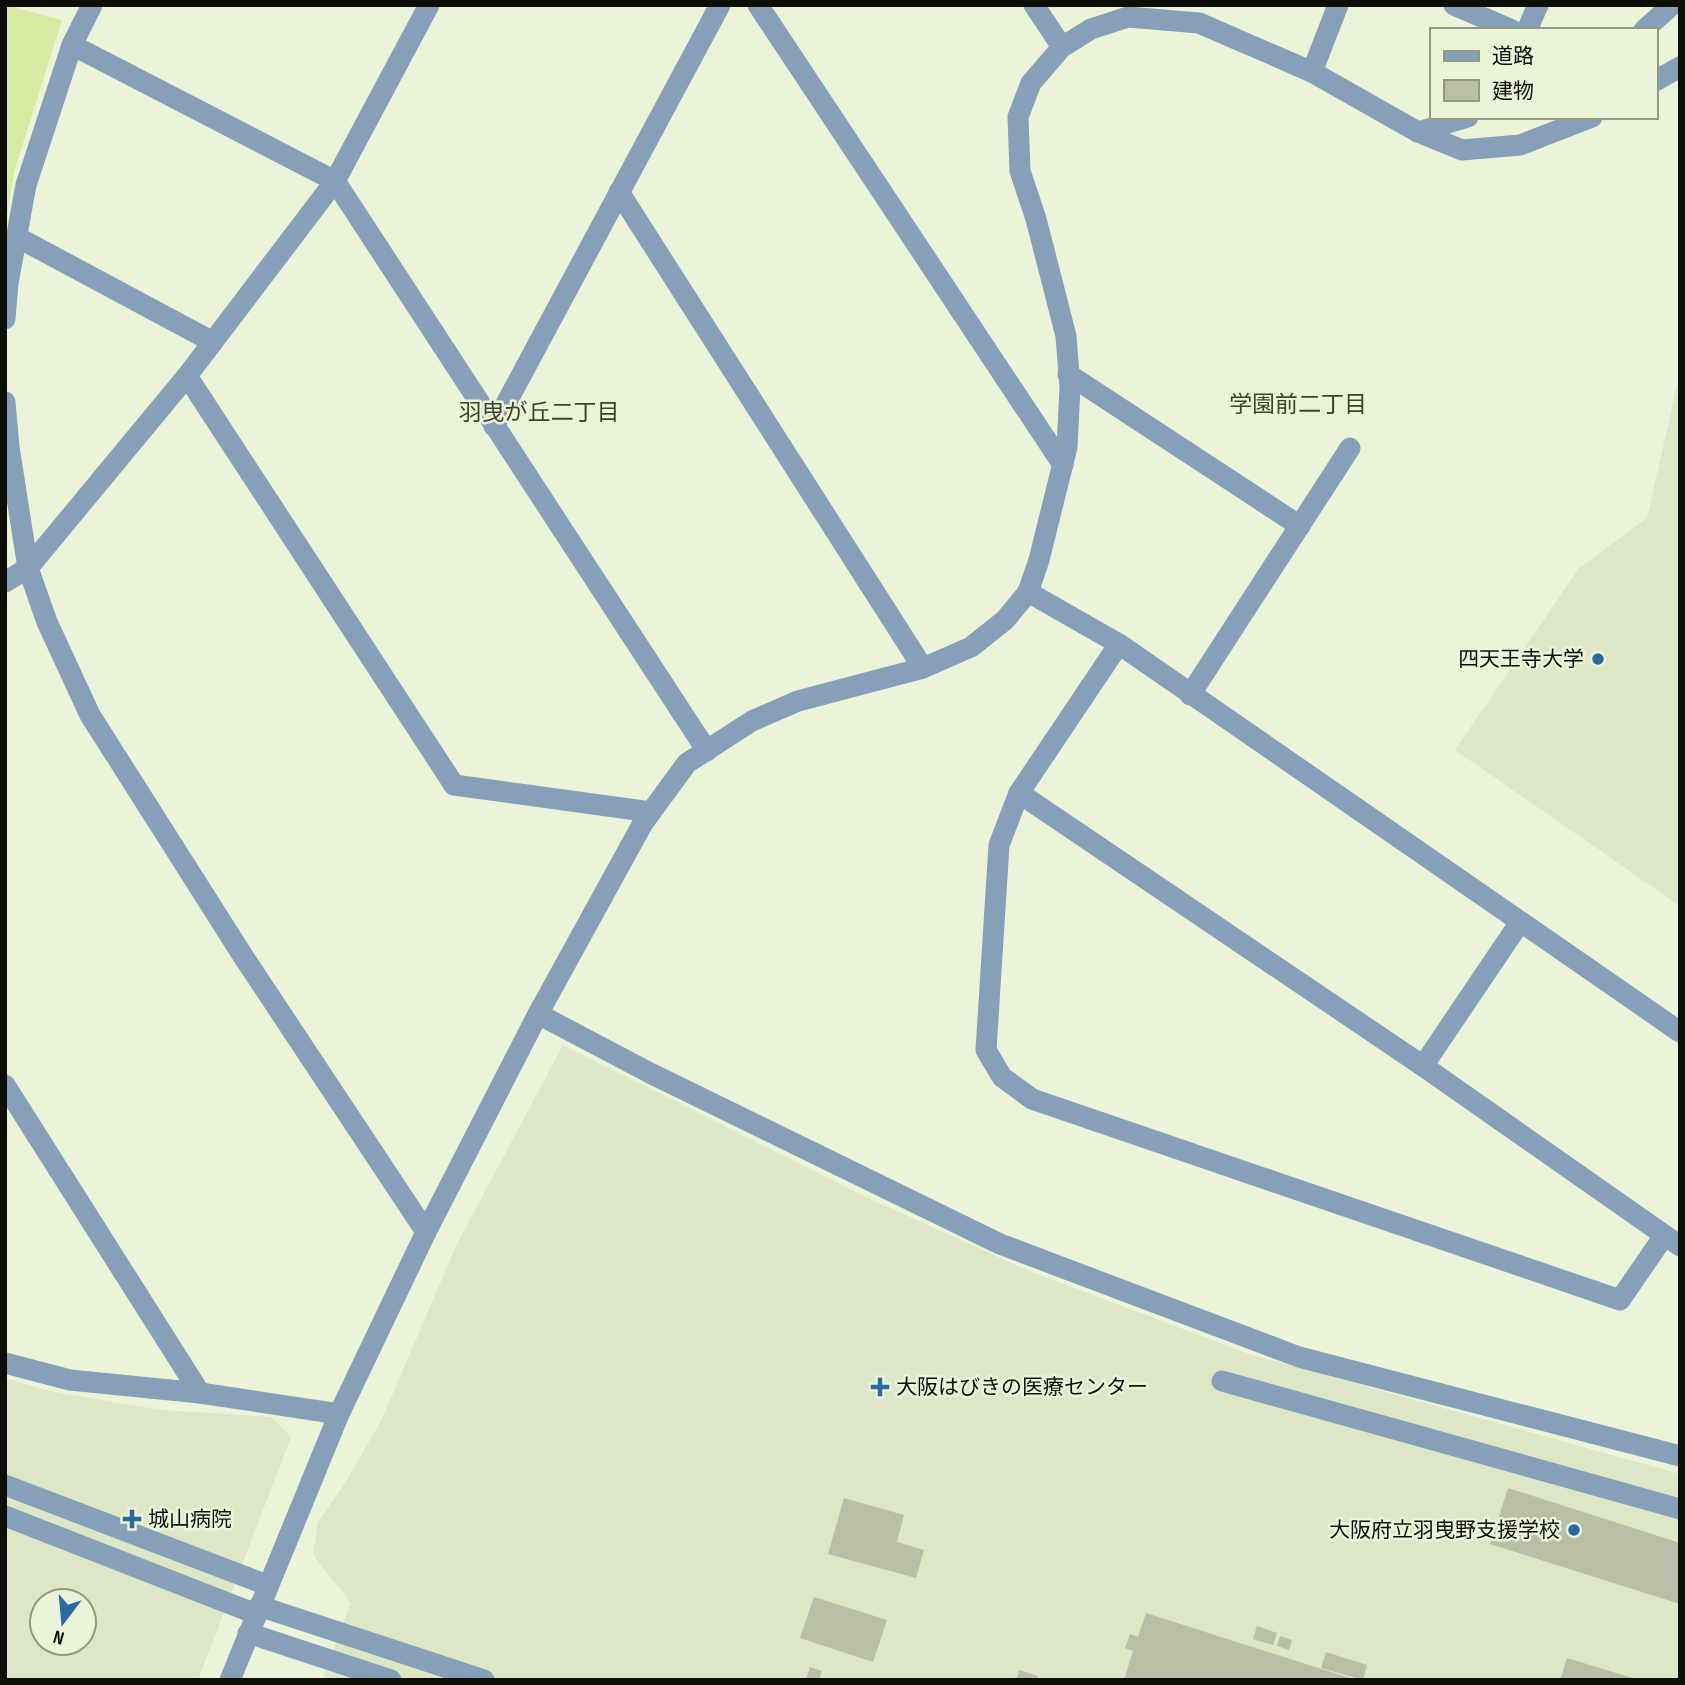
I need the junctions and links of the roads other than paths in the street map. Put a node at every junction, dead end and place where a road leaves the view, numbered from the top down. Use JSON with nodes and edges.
{"nodes":[{"id":1,"x":92,"y":5,"type":"edge"},
{"id":2,"x":429,"y":5,"type":"edge"},
{"id":3,"x":720,"y":5,"type":"edge"},
{"id":4,"x":758,"y":5,"type":"edge"},
{"id":5,"x":1034,"y":5,"type":"edge"},
{"id":6,"x":1338,"y":5,"type":"edge"},
{"id":7,"x":1454,"y":5,"type":"edge"},
{"id":8,"x":1538,"y":5,"type":"edge"},
{"id":9,"x":1672,"y":5,"type":"edge"},
{"id":10,"x":1126,"y":11,"type":"edge"},
{"id":11,"x":1508,"y":28,"type":"edge"},
{"id":12,"x":1528,"y":28,"type":"edge"},
{"id":13,"x":1646,"y":28,"type":"edge"},
{"id":14,"x":72,"y":45,"type":"junction"},
{"id":15,"x":1062,"y":47,"type":"junction"},
{"id":16,"x":1680,"y":67,"type":"edge"},
{"id":17,"x":1312,"y":72,"type":"junction"},
{"id":18,"x":1657,"y":80,"type":"edge"},
{"id":19,"x":1461,"y":119,"type":"edge"},
{"id":20,"x":1587,"y":119,"type":"edge"},
{"id":21,"x":1418,"y":132,"type":"junction"},
{"id":22,"x":335,"y":181,"type":"junction"},
{"id":23,"x":620,"y":192,"type":"junction"},
{"id":24,"x":17,"y":237,"type":"junction"},
{"id":25,"x":5,"y":319,"type":"edge"},
{"id":26,"x":213,"y":342,"type":"junction"},
{"id":27,"x":1068,"y":374,"type":"junction"},
{"id":28,"x":187,"y":376,"type":"junction"},
{"id":29,"x":5,"y":402,"type":"edge"},
{"id":30,"x":494,"y":426,"type":"junction"},
{"id":31,"x":1350,"y":448,"type":"dead end"},
{"id":32,"x":1063,"y":464,"type":"junction"},
{"id":33,"x":1300,"y":526,"type":"junction"},
{"id":34,"x":27,"y":568,"type":"junction"},
{"id":35,"x":5,"y":582,"type":"edge"},
{"id":36,"x":1028,"y":592,"type":"junction"},
{"id":37,"x":1119,"y":644,"type":"junction"},
{"id":38,"x":923,"y":668,"type":"junction"},
{"id":39,"x":1190,"y":695,"type":"junction"},
{"id":40,"x":707,"y":751,"type":"junction"},
{"id":41,"x":1019,"y":793,"type":"junction"},
{"id":42,"x":650,"y":812,"type":"junction"},
{"id":43,"x":1520,"y":922,"type":"junction"},
{"id":44,"x":538,"y":1014,"type":"junction"},
{"id":45,"x":1680,"y":1032,"type":"edge"},
{"id":46,"x":1423,"y":1066,"type":"junction"},
{"id":47,"x":5,"y":1085,"type":"edge"},
{"id":48,"x":426,"y":1232,"type":"junction"},
{"id":49,"x":1672,"y":1241,"type":"edge"},
{"id":50,"x":5,"y":1363,"type":"edge"},
{"id":51,"x":1222,"y":1381,"type":"dead end"},
{"id":52,"x":200,"y":1393,"type":"junction"},
{"id":53,"x":339,"y":1413,"type":"junction"},
{"id":54,"x":1680,"y":1456,"type":"edge"},
{"id":55,"x":5,"y":1485,"type":"edge"},
{"id":56,"x":1680,"y":1509,"type":"edge"},
{"id":57,"x":5,"y":1516,"type":"edge"},
{"id":58,"x":267,"y":1585,"type":"junction"},
{"id":59,"x":254,"y":1617,"type":"junction"},
{"id":60,"x":230,"y":1680,"type":"edge"},
{"id":61,"x":391,"y":1680,"type":"edge"},
{"id":62,"x":484,"y":1680,"type":"edge"}],
"edges":[{"from":1,"to":14,"type":"street"},
{"from":2,"to":22,"type":"street"},
{"from":3,"to":23,"type":"street"},
{"from":4,"to":32,"type":"street"},
{"from":5,"to":15,"type":"street"},
{"from":6,"to":17,"type":"street"},
{"from":7,"to":11,"type":"street"},
{"from":8,"to":12,"type":"street"},
{"from":9,"to":13,"type":"street"},
{"from":10,"to":15,"type":"street"},
{"from":10,"to":17,"type":"street"},
{"from":14,"to":22,"type":"street"},
{"from":14,"to":24,"type":"street"},
{"from":15,"to":27,"type":"street"},
{"from":16,"to":18,"type":"street"},
{"from":17,"to":21,"type":"street"},
{"from":19,"to":21,"type":"street"},
{"from":20,"to":21,"type":"street"},
{"from":22,"to":26,"type":"street"},
{"from":22,"to":30,"type":"street"},
{"from":23,"to":30,"type":"street"},
{"from":23,"to":38,"type":"street"},
{"from":24,"to":25,"type":"street"},
{"from":24,"to":26,"type":"street"},
{"from":26,"to":28,"type":"street"},
{"from":27,"to":32,"type":"street"},
{"from":27,"to":33,"type":"street"},
{"from":28,"to":34,"type":"street"},
{"from":28,"to":42,"type":"street"},
{"from":29,"to":34,"type":"street"},
{"from":30,"to":40,"type":"street"},
{"from":31,"to":33,"type":"street"},
{"from":32,"to":36,"type":"street"},
{"from":33,"to":39,"type":"street"},
{"from":34,"to":35,"type":"street"},
{"from":34,"to":48,"type":"street"},
{"from":36,"to":37,"type":"street"},
{"from":36,"to":38,"type":"street"},
{"from":37,"to":39,"type":"street"},
{"from":37,"to":41,"type":"street"},
{"from":38,"to":40,"type":"street"},
{"from":39,"to":43,"type":"street"},
{"from":40,"to":42,"type":"street"},
{"from":41,"to":46,"type":"street"},
{"from":41,"to":49,"type":"street"},
{"from":42,"to":44,"type":"street"},
{"from":43,"to":45,"type":"street"},
{"from":43,"to":46,"type":"street"},
{"from":44,"to":48,"type":"street"},
{"from":44,"to":54,"type":"street"},
{"from":46,"to":49,"type":"street"},
{"from":47,"to":52,"type":"street"},
{"from":48,"to":53,"type":"street"},
{"from":50,"to":52,"type":"street"},
{"from":51,"to":56,"type":"street"},
{"from":52,"to":53,"type":"street"},
{"from":53,"to":58,"type":"street"},
{"from":55,"to":58,"type":"street"},
{"from":57,"to":59,"type":"street"},
{"from":58,"to":59,"type":"street"},
{"from":59,"to":60,"type":"street"},
{"from":59,"to":61,"type":"street"},
{"from":59,"to":62,"type":"street"}]}
